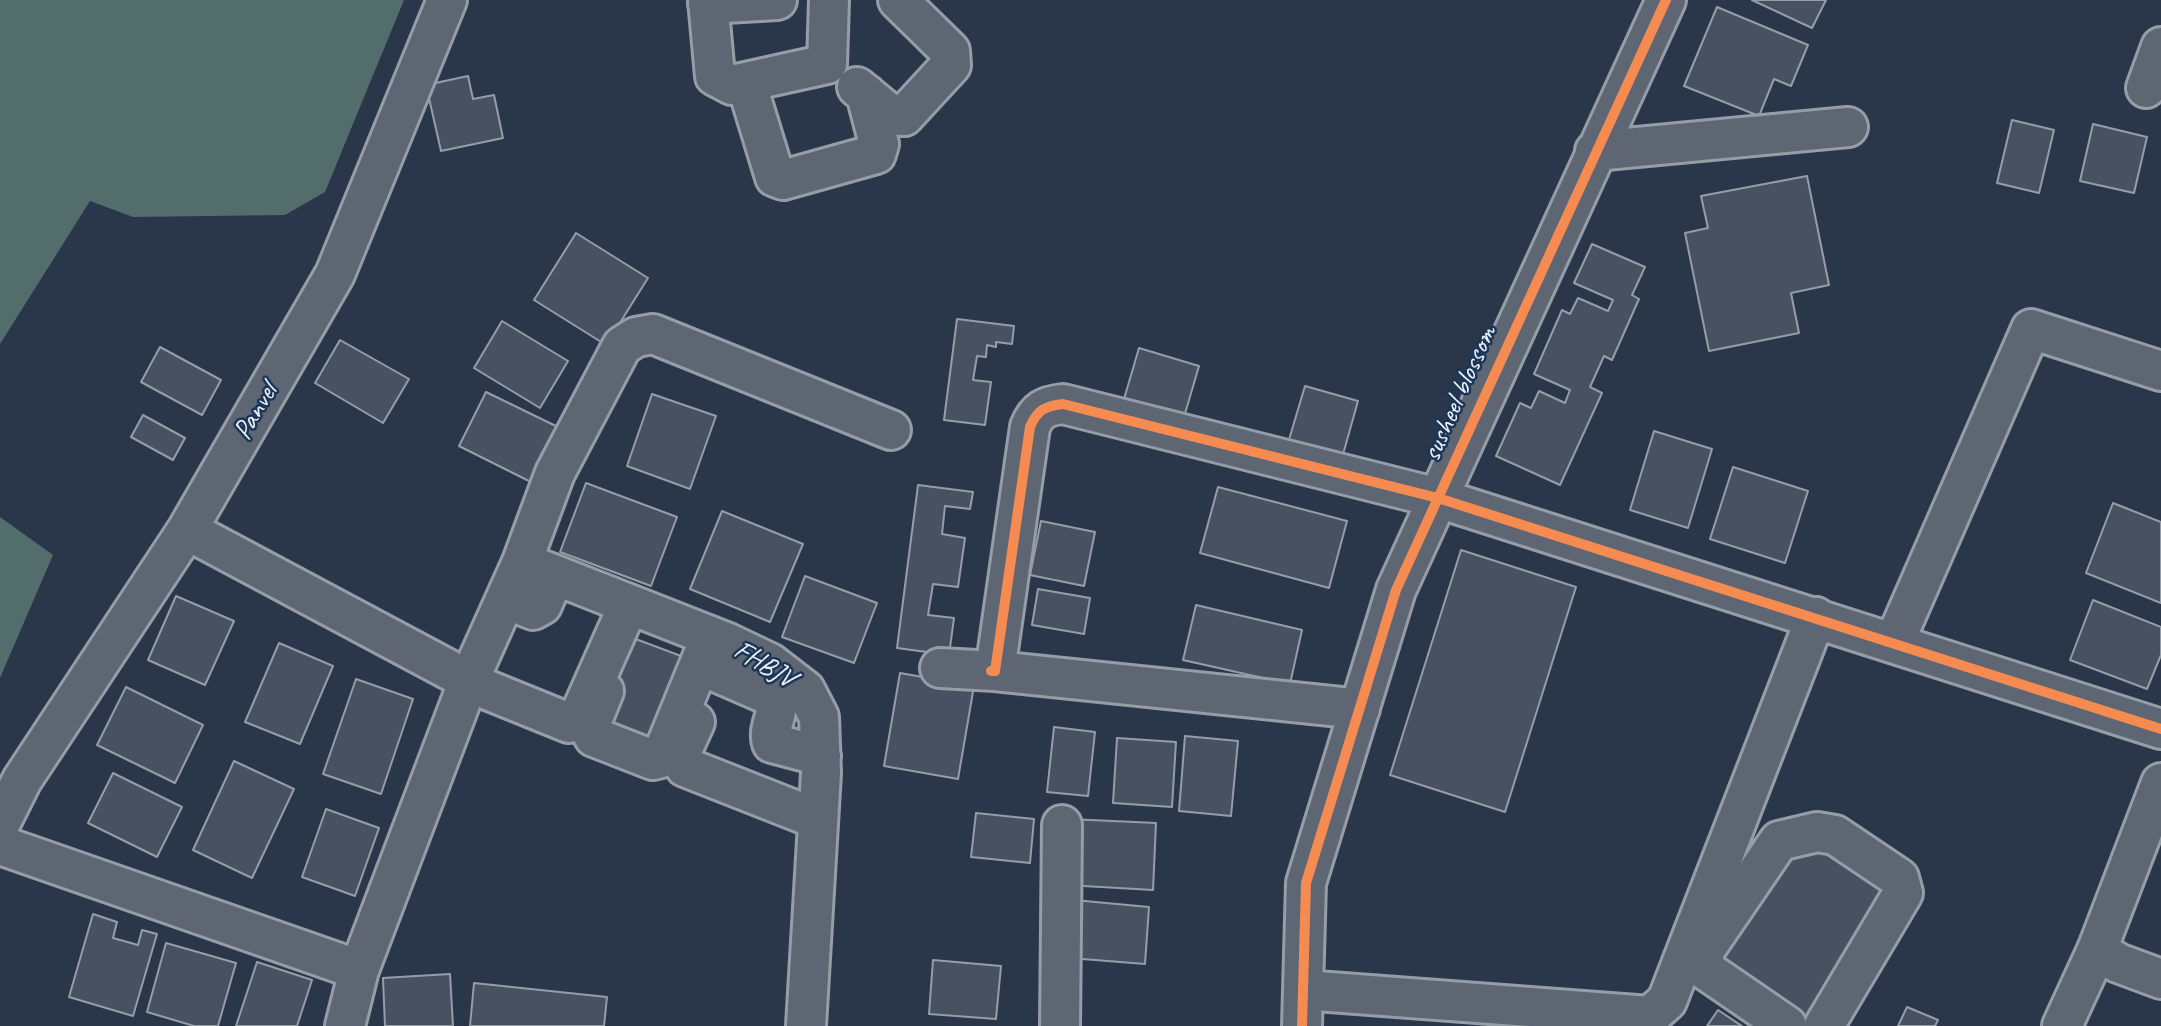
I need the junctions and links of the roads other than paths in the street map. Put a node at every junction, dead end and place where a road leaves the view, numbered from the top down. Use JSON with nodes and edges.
{"nodes":[{"id":1,"x":447,"y":0,"type":"edge"},
{"id":2,"x":777,"y":0,"type":"edge"},
{"id":3,"x":830,"y":0,"type":"edge"},
{"id":4,"x":898,"y":0,"type":"edge"},
{"id":5,"x":1665,"y":0,"type":"edge"},
{"id":6,"x":708,"y":2,"type":"edge"},
{"id":7,"x":2161,"y":47,"type":"edge"},
{"id":8,"x":827,"y":64,"type":"junction"},
{"id":9,"x":746,"y":82,"type":"junction"},
{"id":10,"x":2146,"y":88,"type":"dead end"},
{"id":11,"x":866,"y":94,"type":"junction"},
{"id":12,"x":1848,"y":127,"type":"dead end"},
{"id":13,"x":1595,"y":150,"type":"junction"},
{"id":14,"x":2161,"y":371,"type":"edge"},
{"id":15,"x":891,"y":430,"type":"dead end"},
{"id":16,"x":1438,"y":498,"type":"junction"},
{"id":17,"x":187,"y":530,"type":"junction"},
{"id":18,"x":538,"y":569,"type":"junction"},
{"id":19,"x":634,"y":606,"type":"junction"},
{"id":20,"x":1816,"y":617,"type":"junction"},
{"id":21,"x":1894,"y":643,"type":"junction"},
{"id":22,"x":940,"y":668,"type":"dead end"},
{"id":23,"x":995,"y":671,"type":"junction"},
{"id":24,"x":747,"y":673,"type":"junction"},
{"id":25,"x":480,"y":686,"type":"junction"},
{"id":26,"x":1360,"y":709,"type":"junction"},
{"id":27,"x":2161,"y":729,"type":"edge"},
{"id":28,"x":821,"y":758,"type":"junction"},
{"id":29,"x":2161,"y":783,"type":"edge"},
{"id":30,"x":762,"y":798,"type":"junction"},
{"id":31,"x":817,"y":819,"type":"junction"},
{"id":32,"x":0,"y":824,"type":"edge"},
{"id":33,"x":1062,"y":825,"type":"dead end"},
{"id":34,"x":0,"y":845,"type":"edge"},
{"id":35,"x":1735,"y":874,"type":"junction"},
{"id":36,"x":2097,"y":950,"type":"junction"},
{"id":37,"x":359,"y":970,"type":"junction"},
{"id":38,"x":2161,"y":979,"type":"edge"},
{"id":39,"x":1302,"y":1008,"type":"edge"},
{"id":40,"x":1496,"y":1016,"type":"edge"},
{"id":41,"x":345,"y":1026,"type":"edge"},
{"id":42,"x":806,"y":1026,"type":"edge"},
{"id":43,"x":1060,"y":1026,"type":"edge"},
{"id":44,"x":1787,"y":1026,"type":"edge"},
{"id":45,"x":1824,"y":1026,"type":"edge"},
{"id":46,"x":2062,"y":1026,"type":"edge"}],
"edges":[{"from":1,"to":17,"type":"street","name":"Panvel"},
{"from":2,"to":6,"type":"street"},
{"from":3,"to":8,"type":"street"},
{"from":4,"to":11,"type":"street"},
{"from":5,"to":13,"type":"street","name":"susheel blossom"},
{"from":6,"to":9,"type":"street"},
{"from":7,"to":10,"type":"street"},
{"from":8,"to":9,"type":"street"},
{"from":8,"to":11,"type":"street"},
{"from":9,"to":11,"type":"street"},
{"from":12,"to":13,"type":"street"},
{"from":13,"to":16,"type":"street","name":"susheel blossom"},
{"from":14,"to":21,"type":"street"},
{"from":15,"to":18,"type":"street"},
{"from":16,"to":20,"type":"street"},
{"from":16,"to":23,"type":"street"},
{"from":16,"to":26,"type":"street","name":"susheel blossom"},
{"from":17,"to":25,"type":"street"},
{"from":17,"to":32,"type":"street","name":"Panvel"},
{"from":18,"to":19,"type":"street","name":"FHBJV"},
{"from":18,"to":25,"type":"street"},
{"from":19,"to":24,"type":"street","name":"FHBJV"},
{"from":19,"to":24,"type":"street"},
{"from":19,"to":25,"type":"street"},
{"from":20,"to":21,"type":"street"},
{"from":20,"to":35,"type":"street"},
{"from":21,"to":27,"type":"street"},
{"from":22,"to":23,"type":"street"},
{"from":23,"to":26,"type":"street"},
{"from":24,"to":28,"type":"street"},
{"from":24,"to":28,"type":"street","name":"FHBJV"},
{"from":24,"to":30,"type":"street"},
{"from":25,"to":37,"type":"street"},
{"from":26,"to":39,"type":"street","name":"susheel blossom"},
{"from":28,"to":30,"type":"street"},
{"from":28,"to":31,"type":"street","name":"FHBJV"},
{"from":29,"to":36,"type":"street"},
{"from":30,"to":31,"type":"street"},
{"from":31,"to":42,"type":"street","name":"FHBJV"},
{"from":33,"to":43,"type":"street"},
{"from":34,"to":37,"type":"street"},
{"from":35,"to":40,"type":"street"},
{"from":35,"to":44,"type":"street"},
{"from":35,"to":45,"type":"street"},
{"from":36,"to":38,"type":"street"},
{"from":36,"to":46,"type":"street"},
{"from":37,"to":41,"type":"street"},
{"from":39,"to":40,"type":"street"}]}
